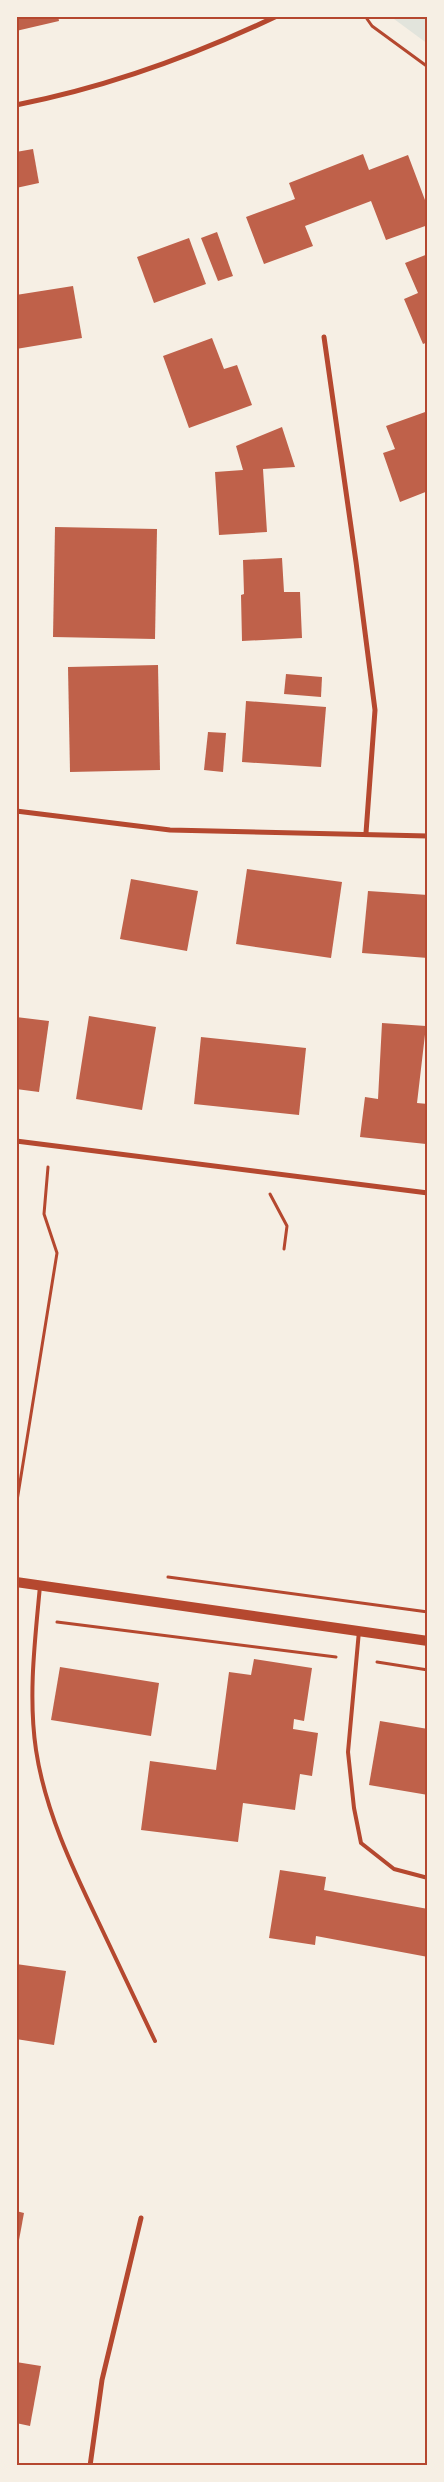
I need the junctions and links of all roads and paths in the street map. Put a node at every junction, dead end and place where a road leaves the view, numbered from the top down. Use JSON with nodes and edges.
{"nodes":[{"id":1,"x":277,"y":16,"type":"edge"},
{"id":2,"x":365,"y":16,"type":"edge"},
{"id":3,"x":428,"y":67,"type":"edge"},
{"id":4,"x":16,"y":105,"type":"edge"},
{"id":5,"x":324,"y":338,"type":"dead end"},
{"id":6,"x":16,"y":811,"type":"edge"},
{"id":7,"x":366,"y":833,"type":"junction"},
{"id":8,"x":428,"y":836,"type":"edge"},
{"id":9,"x":16,"y":1141,"type":"edge"},
{"id":10,"x":52,"y":1146,"type":"junction"},
{"id":11,"x":257,"y":1172,"type":"junction"},
{"id":12,"x":428,"y":1193,"type":"edge"},
{"id":13,"x":284,"y":1249,"type":"dead end"},
{"id":14,"x":16,"y":1507,"type":"edge"},
{"id":15,"x":165,"y":1577,"type":"dead end"},
{"id":16,"x":16,"y":1582,"type":"edge"},
{"id":17,"x":40,"y":1586,"type":"junction"},
{"id":18,"x":428,"y":1612,"type":"edge"},
{"id":19,"x":37,"y":1620,"type":"junction"},
{"id":20,"x":359,"y":1631,"type":"junction"},
{"id":21,"x":428,"y":1641,"type":"edge"},
{"id":22,"x":357,"y":1660,"type":"junction"},
{"id":23,"x":428,"y":1670,"type":"edge"},
{"id":24,"x":428,"y":1878,"type":"edge"},
{"id":25,"x":155,"y":2041,"type":"dead end"},
{"id":26,"x":141,"y":2218,"type":"dead end"},
{"id":27,"x":90,"y":2466,"type":"edge"}],
"edges":[{"from":1,"to":4,"type":"street"},
{"from":2,"to":3,"type":"path"},
{"from":5,"to":7,"type":"street"},
{"from":6,"to":7,"type":"street"},
{"from":7,"to":8,"type":"street"},
{"from":9,"to":10,"type":"street"},
{"from":10,"to":11,"type":"street"},
{"from":10,"to":14,"type":"path"},
{"from":11,"to":12,"type":"street"},
{"from":11,"to":13,"type":"path"},
{"from":15,"to":18,"type":"path"},
{"from":16,"to":17,"type":"main road"},
{"from":17,"to":19,"type":"lane"},
{"from":17,"to":20,"type":"main road"},
{"from":19,"to":22,"type":"path"},
{"from":19,"to":25,"type":"lane"},
{"from":20,"to":21,"type":"main road"},
{"from":20,"to":22,"type":"lane"},
{"from":22,"to":23,"type":"path"},
{"from":22,"to":24,"type":"lane"},
{"from":26,"to":27,"type":"street"}]}
